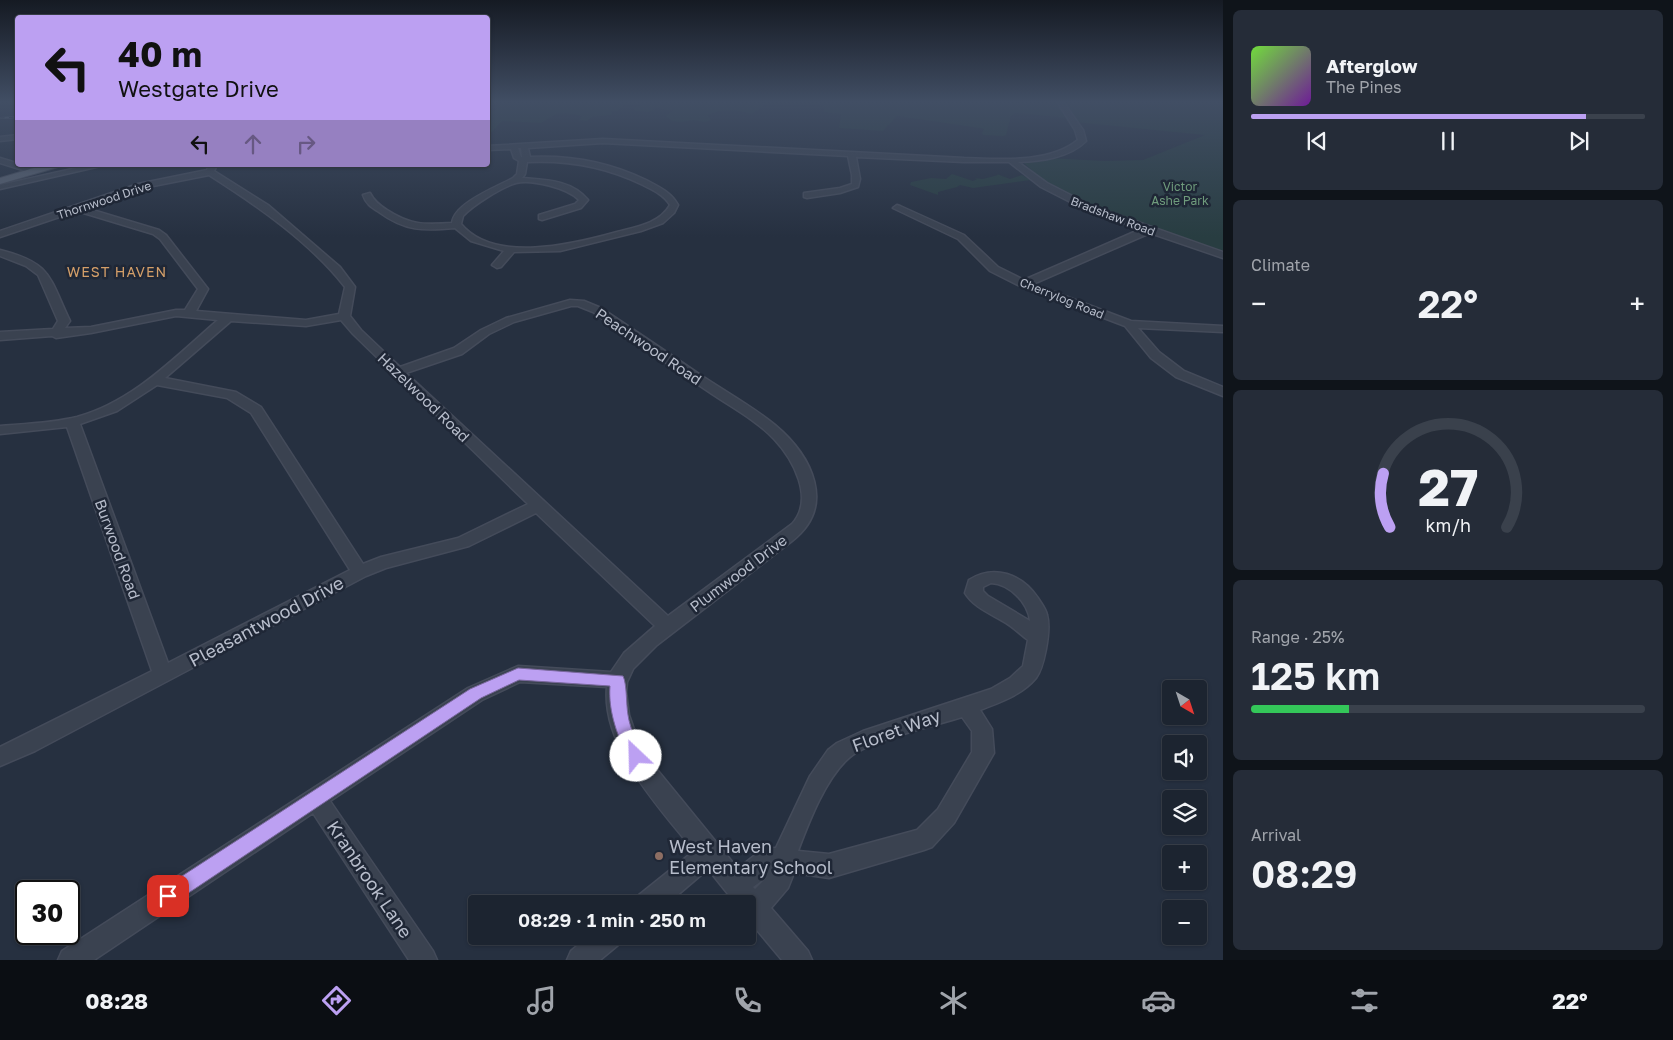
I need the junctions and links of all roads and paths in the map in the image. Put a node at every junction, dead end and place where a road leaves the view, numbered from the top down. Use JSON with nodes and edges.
{"nodes":[{"id":1,"x":514,"y":147,"type":"edge"},
{"id":2,"x":524,"y":147,"type":"edge"},
{"id":3,"x":733,"y":148,"type":"edge"},
{"id":4,"x":1071,"y":148,"type":"edge"},
{"id":5,"x":851,"y":154,"type":"junction"},
{"id":6,"x":523,"y":160,"type":"junction"},
{"id":7,"x":1011,"y":160,"type":"junction"},
{"id":8,"x":0,"y":161,"type":"edge"},
{"id":9,"x":15,"y":165,"type":"edge"},
{"id":10,"x":21,"y":167,"type":"edge"},
{"id":11,"x":32,"y":167,"type":"edge"},
{"id":12,"x":48,"y":167,"type":"edge"},
{"id":13,"x":91,"y":167,"type":"edge"},
{"id":14,"x":211,"y":168,"type":"edge"},
{"id":15,"x":26,"y":169,"type":"junction"},
{"id":16,"x":0,"y":175,"type":"edge"},
{"id":17,"x":516,"y":180,"type":"junction"},
{"id":18,"x":0,"y":181,"type":"edge"},
{"id":19,"x":0,"y":187,"type":"edge"},
{"id":20,"x":366,"y":195,"type":"dead end"},
{"id":21,"x":807,"y":195,"type":"dead end"},
{"id":22,"x":78,"y":208,"type":"junction"},
{"id":23,"x":896,"y":208,"type":"dead end"},
{"id":24,"x":542,"y":217,"type":"dead end"},
{"id":25,"x":457,"y":224,"type":"junction"},
{"id":26,"x":1148,"y":230,"type":"junction"},
{"id":27,"x":0,"y":234,"type":"edge"},
{"id":28,"x":511,"y":249,"type":"junction"},
{"id":29,"x":0,"y":253,"type":"edge"},
{"id":30,"x":1223,"y":255,"type":"edge"},
{"id":31,"x":497,"y":265,"type":"dead end"},
{"id":32,"x":1024,"y":284,"type":"junction"},
{"id":33,"x":188,"y":314,"type":"junction"},
{"id":34,"x":344,"y":316,"type":"junction"},
{"id":35,"x":228,"y":318,"type":"junction"},
{"id":36,"x":1129,"y":324,"type":"junction"},
{"id":37,"x":1223,"y":329,"type":"edge"},
{"id":38,"x":56,"y":334,"type":"junction"},
{"id":39,"x":0,"y":336,"type":"edge"},
{"id":40,"x":398,"y":371,"type":"junction"},
{"id":41,"x":153,"y":380,"type":"junction"},
{"id":42,"x":1223,"y":392,"type":"edge"},
{"id":43,"x":72,"y":422,"type":"junction"},
{"id":44,"x":0,"y":430,"type":"edge"},
{"id":45,"x":539,"y":505,"type":"junction"},
{"id":46,"x":806,"y":517,"type":"joint"},
{"id":47,"x":360,"y":572,"type":"junction"},
{"id":48,"x":667,"y":626,"type":"junction"},
{"id":49,"x":1037,"y":637,"type":"dead end"},
{"id":50,"x":163,"y":675,"type":"junction"},
{"id":51,"x":617,"y":680,"type":"junction"},
{"id":52,"x":966,"y":706,"type":"junction"},
{"id":53,"x":0,"y":757,"type":"edge"},
{"id":54,"x":316,"y":799,"type":"junction"},
{"id":55,"x":710,"y":853,"type":"junction"},
{"id":56,"x":783,"y":860,"type":"junction"},
{"id":57,"x":736,"y":885,"type":"junction"},
{"id":58,"x":659,"y":895,"type":"edge"},
{"id":59,"x":744,"y":895,"type":"edge"},
{"id":60,"x":756,"y":906,"type":"edge"},
{"id":61,"x":756,"y":910,"type":"edge"},
{"id":62,"x":598,"y":945,"type":"edge"},
{"id":63,"x":70,"y":960,"type":"edge"},
{"id":64,"x":424,"y":960,"type":"edge"},
{"id":65,"x":580,"y":960,"type":"edge"},
{"id":66,"x":799,"y":960,"type":"edge"}],
"edges":[{"from":1,"to":6,"type":"street"},
{"from":2,"to":6,"type":"street"},
{"from":3,"to":5,"type":"street"},
{"from":4,"to":7,"type":"street"},
{"from":5,"to":7,"type":"street"},
{"from":5,"to":21,"type":"street"},
{"from":6,"to":17,"type":"street"},
{"from":6,"to":28,"type":"street"},
{"from":7,"to":26,"type":"street","name":"Bradshaw Road"},
{"from":8,"to":9,"type":"street"},
{"from":10,"to":15,"type":"street"},
{"from":11,"to":15,"type":"main road"},
{"from":12,"to":18,"type":"main road"},
{"from":13,"to":19,"type":"street"},
{"from":14,"to":22,"type":"street","name":"Thornwood Drive"},
{"from":14,"to":34,"type":"street"},
{"from":15,"to":16,"type":"main road"},
{"from":15,"to":18,"type":"main road"},
{"from":17,"to":24,"type":"street"},
{"from":17,"to":25,"type":"street"},
{"from":20,"to":25,"type":"street"},
{"from":22,"to":27,"type":"street","name":"Thornwood Drive"},
{"from":22,"to":33,"type":"street"},
{"from":23,"to":32,"type":"street","name":"Cherrylog Road"},
{"from":25,"to":28,"type":"street"},
{"from":26,"to":30,"type":"street","name":"Bradshaw Road"},
{"from":26,"to":32,"type":"street"},
{"from":28,"to":31,"type":"street"},
{"from":29,"to":38,"type":"street"},
{"from":32,"to":36,"type":"street","name":"Cherrylog Road"},
{"from":33,"to":35,"type":"street"},
{"from":33,"to":38,"type":"street"},
{"from":34,"to":35,"type":"street"},
{"from":34,"to":40,"type":"street","name":"Hazelwood Road"},
{"from":35,"to":41,"type":"street"},
{"from":36,"to":37,"type":"street"},
{"from":36,"to":42,"type":"street","name":"Cherrylog Road"},
{"from":38,"to":39,"type":"street"},
{"from":40,"to":45,"type":"street","name":"Hazelwood Road"},
{"from":40,"to":46,"type":"street","name":"Peachwood Road"},
{"from":41,"to":43,"type":"street"},
{"from":41,"to":47,"type":"street"},
{"from":43,"to":44,"type":"street"},
{"from":43,"to":50,"type":"street","name":"Burwood Road"},
{"from":45,"to":47,"type":"street","name":"Pleasantwood Drive"},
{"from":45,"to":48,"type":"street","name":"Hazelwood Road"},
{"from":46,"to":48,"type":"street","name":"Plumwood Drive"},
{"from":47,"to":50,"type":"street","name":"Pleasantwood Drive"},
{"from":48,"to":51,"type":"street","name":"Plumwood Drive"},
{"from":49,"to":52,"type":"street","name":"Floret Way"},
{"from":50,"to":53,"type":"street","name":"Pleasantwood Drive"},
{"from":51,"to":54,"type":"street"},
{"from":51,"to":55,"type":"street"},
{"from":52,"to":56,"type":"street","name":"Floret Way"},
{"from":52,"to":56,"type":"street"},
{"from":54,"to":63,"type":"street"},
{"from":54,"to":64,"type":"street","name":"Kranbrook Lane"},
{"from":55,"to":57,"type":"street"},
{"from":55,"to":58,"type":"street"},
{"from":56,"to":57,"type":"street"},
{"from":56,"to":60,"type":"street","name":"Floret Way"},
{"from":57,"to":59,"type":"street"},
{"from":61,"to":66,"type":"street"},
{"from":62,"to":65,"type":"street"}]}
